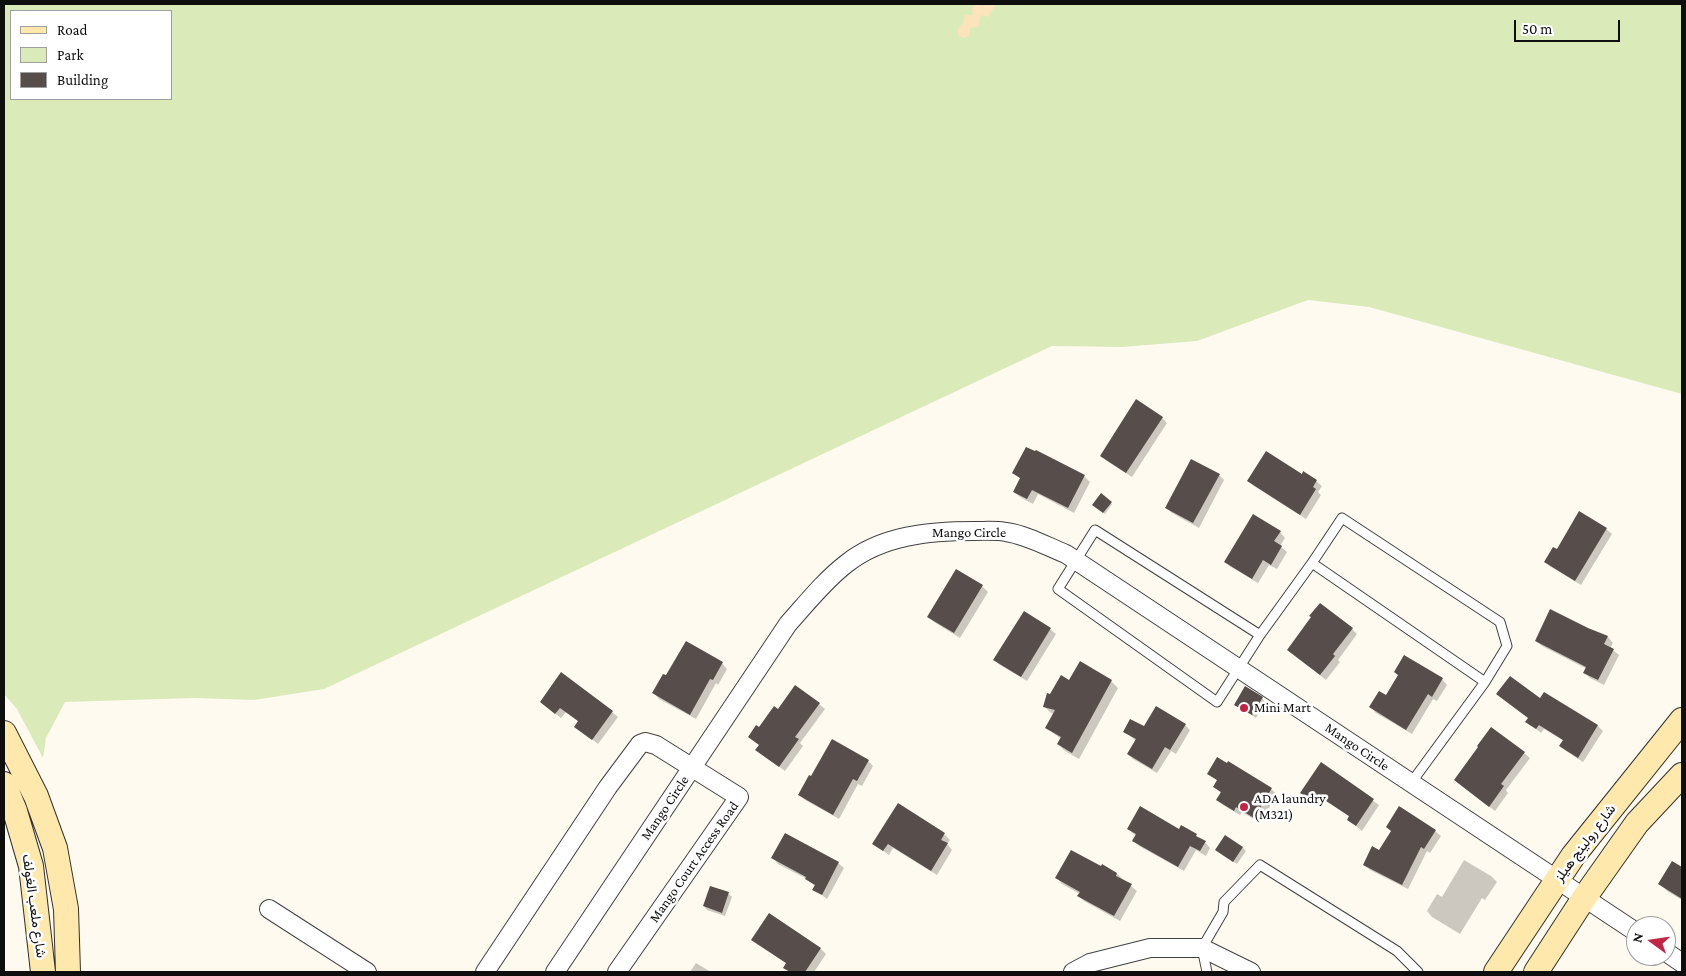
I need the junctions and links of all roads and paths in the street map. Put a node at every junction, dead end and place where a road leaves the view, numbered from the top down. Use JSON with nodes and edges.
{"nodes":[{"id":1,"x":1076,"y":561,"type":"junction"},
{"id":2,"x":1312,"y":563,"type":"junction"},
{"id":3,"x":1260,"y":635,"type":"junction"},
{"id":4,"x":1239,"y":669,"type":"junction"},
{"id":5,"x":1485,"y":682,"type":"junction"},
{"id":6,"x":1682,"y":720,"type":"edge"},
{"id":7,"x":4,"y":733,"type":"edge"},
{"id":8,"x":692,"y":767,"type":"junction"},
{"id":9,"x":1682,"y":776,"type":"edge"},
{"id":10,"x":1411,"y":783,"type":"junction"},
{"id":11,"x":4,"y":784,"type":"edge"},
{"id":12,"x":1557,"y":880,"type":"junction"},
{"id":13,"x":1584,"y":898,"type":"junction"},
{"id":14,"x":269,"y":910,"type":"dead end"},
{"id":15,"x":1626,"y":925,"type":"edge"},
{"id":16,"x":1202,"y":948,"type":"junction"},
{"id":17,"x":68,"y":971,"type":"edge"},
{"id":18,"x":42,"y":972,"type":"edge"},
{"id":19,"x":367,"y":972,"type":"edge"},
{"id":20,"x":485,"y":972,"type":"edge"},
{"id":21,"x":555,"y":972,"type":"edge"},
{"id":22,"x":617,"y":972,"type":"edge"},
{"id":23,"x":1073,"y":972,"type":"edge"},
{"id":24,"x":1207,"y":972,"type":"edge"},
{"id":25,"x":1251,"y":972,"type":"edge"},
{"id":26,"x":1418,"y":972,"type":"edge"},
{"id":27,"x":1496,"y":972,"type":"edge"},
{"id":28,"x":1536,"y":972,"type":"edge"}],
"edges":[{"from":1,"to":3,"type":"lane"},
{"from":1,"to":4,"type":"street","name":"Mango Circle"},
{"from":1,"to":4,"type":"lane"},
{"from":1,"to":8,"type":"street","name":"Mango Circle"},
{"from":2,"to":3,"type":"lane"},
{"from":2,"to":5,"type":"lane"},
{"from":2,"to":5,"type":"lane"},
{"from":3,"to":4,"type":"lane"},
{"from":4,"to":10,"type":"street","name":"Mango Circle"},
{"from":5,"to":10,"type":"lane"},
{"from":6,"to":12,"type":"main road","name":"شارع رولينج هيلز"},
{"from":7,"to":17,"type":"main road","name":"شارع ملعب الغولف"},
{"from":8,"to":20,"type":"street"},
{"from":8,"to":21,"type":"street","name":"Mango Circle"},
{"from":8,"to":22,"type":"street","name":"Mango Court Access Road"},
{"from":9,"to":13,"type":"main road"},
{"from":10,"to":12,"type":"street","name":"Mango Circle"},
{"from":11,"to":18,"type":"main road","name":"شارع ملعب الغولف"},
{"from":12,"to":13,"type":"street","name":"Mango Circle"},
{"from":12,"to":27,"type":"main road","name":"شارع رولينج هيلز"},
{"from":13,"to":15,"type":"street","name":"Mango Circle"},
{"from":13,"to":28,"type":"main road"},
{"from":14,"to":19,"type":"street"},
{"from":16,"to":23,"type":"street"},
{"from":16,"to":24,"type":"lane"},
{"from":16,"to":25,"type":"street"},
{"from":16,"to":26,"type":"lane"}]}
